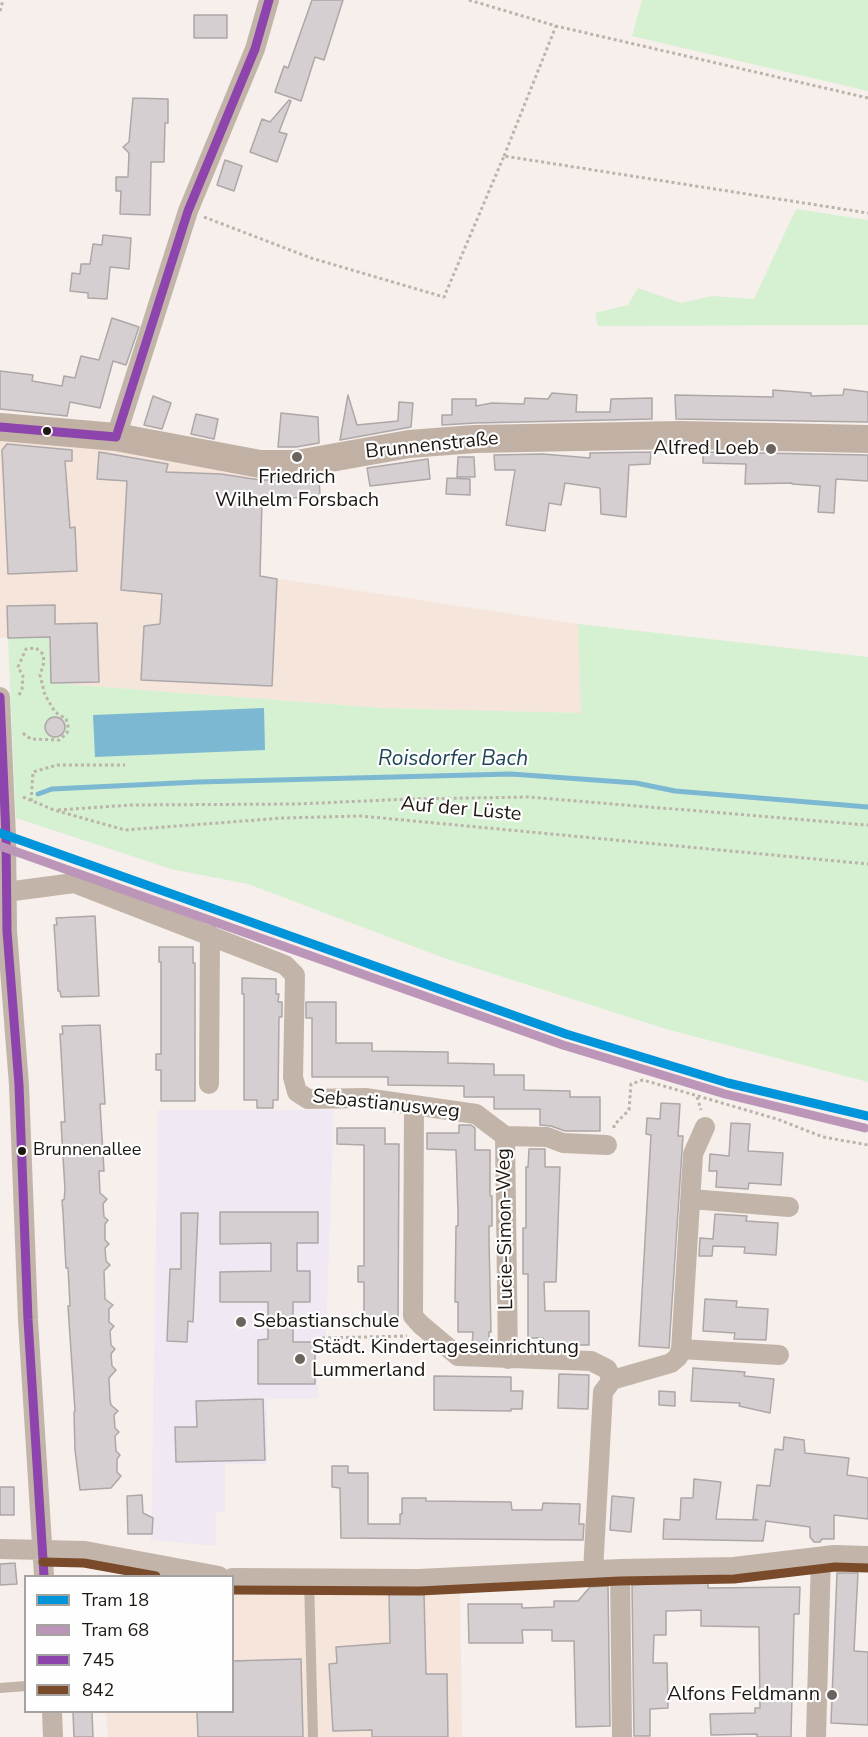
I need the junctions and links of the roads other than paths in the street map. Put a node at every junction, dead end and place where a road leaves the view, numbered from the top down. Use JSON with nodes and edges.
{"nodes":[{"id":1,"x":269,"y":0,"type":"edge"},
{"id":2,"x":0,"y":427,"type":"edge"},
{"id":3,"x":116,"y":436,"type":"junction"},
{"id":4,"x":868,"y":439,"type":"edge"},
{"id":5,"x":9,"y":698,"type":"edge"},
{"id":6,"x":1,"y":726,"type":"edge"},
{"id":7,"x":1,"y":751,"type":"edge"},
{"id":8,"x":6,"y":892,"type":"junction"},
{"id":9,"x":210,"y":935,"type":"junction"},
{"id":10,"x":208,"y":1084,"type":"dead end"},
{"id":11,"x":414,"y":1107,"type":"junction"},
{"id":12,"x":705,"y":1127,"type":"dead end"},
{"id":13,"x":506,"y":1136,"type":"junction"},
{"id":14,"x":607,"y":1144,"type":"road end"},
{"id":15,"x":691,"y":1199,"type":"junction"},
{"id":16,"x":789,"y":1207,"type":"dead end"},
{"id":17,"x":681,"y":1349,"type":"junction"},
{"id":18,"x":779,"y":1355,"type":"dead end"},
{"id":19,"x":508,"y":1359,"type":"junction"},
{"id":20,"x":612,"y":1380,"type":"junction"},
{"id":21,"x":0,"y":1549,"type":"edge"},
{"id":22,"x":43,"y":1550,"type":"junction"},
{"id":23,"x":868,"y":1556,"type":"edge"},
{"id":24,"x":821,"y":1557,"type":"junction"},
{"id":25,"x":620,"y":1569,"type":"junction"},
{"id":26,"x":593,"y":1570,"type":"junction"},
{"id":27,"x":44,"y":1575,"type":"edge"},
{"id":28,"x":214,"y":1575,"type":"edge"},
{"id":29,"x":234,"y":1578,"type":"edge"},
{"id":30,"x":309,"y":1578,"type":"junction"},
{"id":31,"x":24,"y":1686,"type":"edge"},
{"id":32,"x":0,"y":1688,"type":"edge"},
{"id":33,"x":52,"y":1713,"type":"edge"},
{"id":34,"x":53,"y":1737,"type":"edge"},
{"id":35,"x":313,"y":1737,"type":"edge"},
{"id":36,"x":622,"y":1737,"type":"edge"},
{"id":37,"x":816,"y":1737,"type":"edge"}],
"edges":[{"from":1,"to":3,"type":"street"},
{"from":2,"to":3,"type":"street","name":"Brunnenstraße"},
{"from":3,"to":4,"type":"street","name":"Brunnenstraße"},
{"from":5,"to":6,"type":"street"},
{"from":6,"to":7,"type":"street"},
{"from":7,"to":8,"type":"street"},
{"from":8,"to":9,"type":"street","name":"Sebastianusweg"},
{"from":8,"to":22,"type":"street"},
{"from":9,"to":10,"type":"street"},
{"from":9,"to":11,"type":"street","name":"Sebastianusweg"},
{"from":11,"to":13,"type":"street","name":"Sebastianusweg"},
{"from":11,"to":19,"type":"street"},
{"from":12,"to":15,"type":"street"},
{"from":13,"to":14,"type":"street"},
{"from":13,"to":19,"type":"street","name":"Lucie-Simon-Weg"},
{"from":15,"to":16,"type":"street"},
{"from":15,"to":17,"type":"street"},
{"from":17,"to":18,"type":"street"},
{"from":17,"to":20,"type":"street"},
{"from":19,"to":20,"type":"street"},
{"from":20,"to":26,"type":"street"},
{"from":21,"to":22,"type":"street"},
{"from":22,"to":27,"type":"street"},
{"from":22,"to":28,"type":"street"},
{"from":23,"to":24,"type":"street"},
{"from":24,"to":25,"type":"street"},
{"from":24,"to":37,"type":"street"},
{"from":25,"to":26,"type":"street"},
{"from":25,"to":36,"type":"street"},
{"from":26,"to":30,"type":"street"},
{"from":29,"to":30,"type":"street"},
{"from":30,"to":35,"type":"lane"},
{"from":31,"to":32,"type":"lane"},
{"from":33,"to":34,"type":"street"}]}
